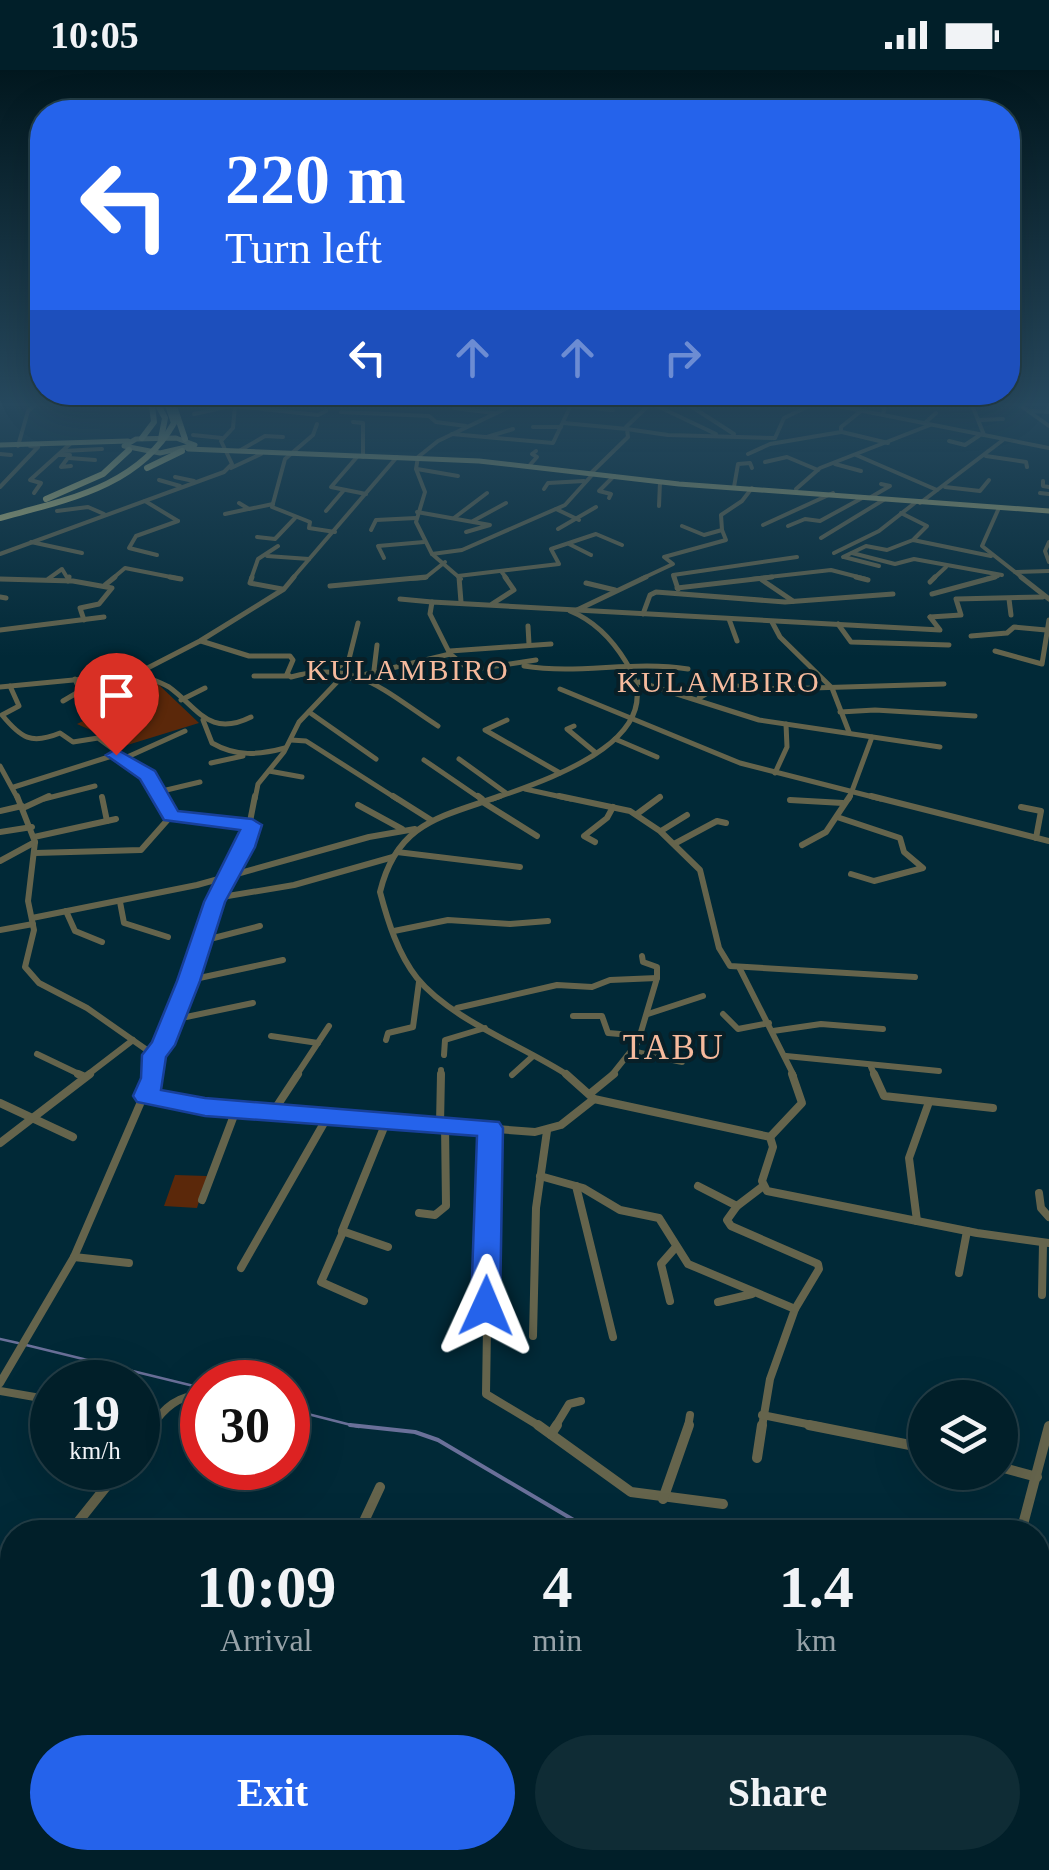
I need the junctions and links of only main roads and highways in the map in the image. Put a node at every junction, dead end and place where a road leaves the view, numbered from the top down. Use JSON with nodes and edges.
{"nodes":[{"id":1,"x":67,"y":489,"type":"edge"},
{"id":2,"x":82,"y":489,"type":"edge"},
{"id":3,"x":93,"y":489,"type":"edge"},
{"id":4,"x":95,"y":489,"type":"edge"},
{"id":5,"x":774,"y":489,"type":"edge"},
{"id":6,"x":86,"y":492,"type":"junction"},
{"id":7,"x":22,"y":508,"type":"junction"},
{"id":8,"x":1049,"y":511,"type":"edge"},
{"id":9,"x":0,"y":516,"type":"edge"}],
"edges":[{"from":1,"to":7,"type":"highway"},
{"from":2,"to":7,"type":"highway"},
{"from":3,"to":6,"type":"highway"},
{"from":4,"to":6,"type":"highway"},
{"from":5,"to":8,"type":"main road"},
{"from":6,"to":9,"type":"highway"},
{"from":7,"to":9,"type":"highway"}]}
